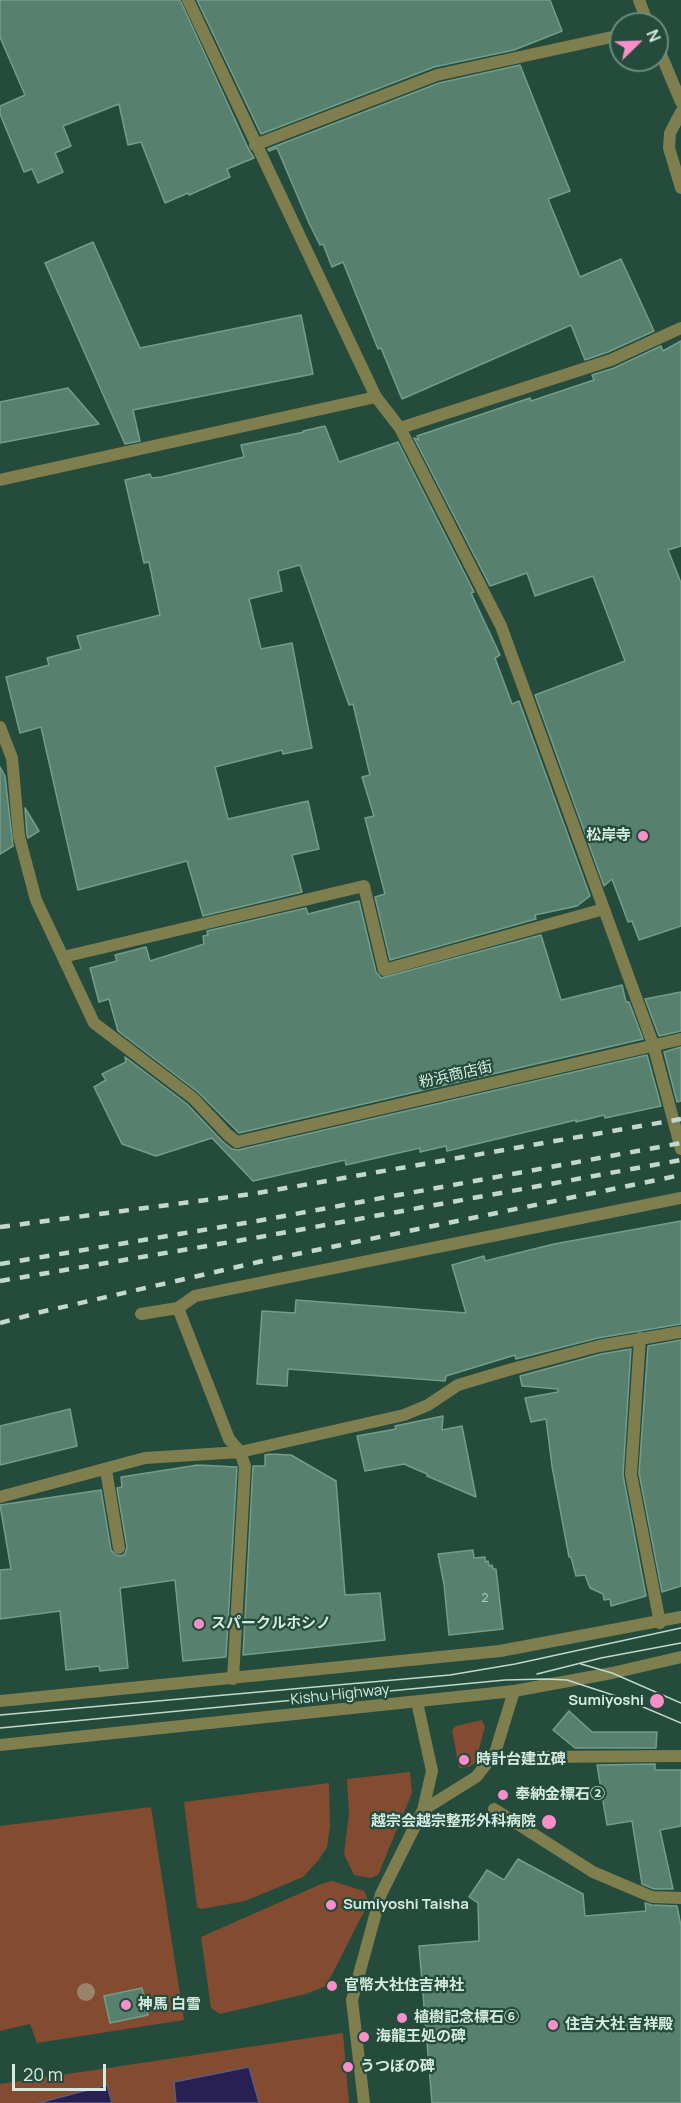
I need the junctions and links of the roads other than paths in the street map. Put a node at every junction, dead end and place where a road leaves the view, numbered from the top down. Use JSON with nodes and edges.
{"nodes":[{"id":1,"x":188,"y":0,"type":"edge"},
{"id":2,"x":609,"y":38,"type":"edge"},
{"id":3,"x":668,"y":72,"type":"edge"},
{"id":4,"x":681,"y":102,"type":"edge"},
{"id":5,"x":681,"y":112,"type":"edge"},
{"id":6,"x":255,"y":145,"type":"junction"},
{"id":7,"x":681,"y":188,"type":"edge"},
{"id":8,"x":681,"y":328,"type":"edge"},
{"id":9,"x":376,"y":397,"type":"junction"},
{"id":10,"x":400,"y":428,"type":"junction"},
{"id":11,"x":0,"y":480,"type":"edge"},
{"id":12,"x":0,"y":727,"type":"edge"},
{"id":13,"x":604,"y":909,"type":"junction"},
{"id":14,"x":63,"y":957,"type":"junction"},
{"id":15,"x":681,"y":1039,"type":"edge"},
{"id":16,"x":653,"y":1044,"type":"junction"},
{"id":17,"x":681,"y":1149,"type":"edge"},
{"id":18,"x":681,"y":1197,"type":"edge"},
{"id":19,"x":178,"y":1308,"type":"junction"},
{"id":20,"x":141,"y":1314,"type":"dead end"},
{"id":21,"x":681,"y":1332,"type":"edge"},
{"id":22,"x":640,"y":1338,"type":"junction"},
{"id":23,"x":240,"y":1452,"type":"junction"},
{"id":24,"x":106,"y":1470,"type":"junction"},
{"id":25,"x":0,"y":1497,"type":"edge"},
{"id":26,"x":119,"y":1548,"type":"dead end"},
{"id":27,"x":681,"y":1617,"type":"edge"},
{"id":28,"x":660,"y":1623,"type":"junction"},
{"id":29,"x":681,"y":1657,"type":"edge"},
{"id":30,"x":233,"y":1679,"type":"junction"},
{"id":31,"x":514,"y":1691,"type":"junction"},
{"id":32,"x":0,"y":1701,"type":"edge"},
{"id":33,"x":417,"y":1702,"type":"junction"},
{"id":34,"x":0,"y":1744,"type":"edge"},
{"id":35,"x":681,"y":1756,"type":"edge"},
{"id":36,"x":531,"y":1757,"type":"dead end"},
{"id":37,"x":494,"y":1809,"type":"dead end"},
{"id":38,"x":423,"y":1810,"type":"junction"},
{"id":39,"x":681,"y":1898,"type":"edge"},
{"id":40,"x":364,"y":2103,"type":"edge"}],
"edges":[{"from":1,"to":6,"type":"street"},
{"from":2,"to":6,"type":"street"},
{"from":3,"to":4,"type":"street"},
{"from":5,"to":7,"type":"street"},
{"from":6,"to":9,"type":"street"},
{"from":8,"to":10,"type":"street"},
{"from":9,"to":10,"type":"street"},
{"from":9,"to":11,"type":"street"},
{"from":10,"to":13,"type":"street"},
{"from":12,"to":14,"type":"street"},
{"from":13,"to":14,"type":"street"},
{"from":13,"to":16,"type":"street"},
{"from":14,"to":16,"type":"street","name":"粉浜商店街"},
{"from":15,"to":16,"type":"street","name":"粉浜商店街"},
{"from":16,"to":17,"type":"street"},
{"from":18,"to":19,"type":"street"},
{"from":19,"to":20,"type":"street"},
{"from":19,"to":23,"type":"street"},
{"from":21,"to":22,"type":"street"},
{"from":22,"to":23,"type":"street"},
{"from":22,"to":28,"type":"street"},
{"from":23,"to":24,"type":"street"},
{"from":23,"to":30,"type":"street"},
{"from":24,"to":25,"type":"street"},
{"from":24,"to":26,"type":"street"},
{"from":27,"to":28,"type":"street","name":"Kishu Highway"},
{"from":28,"to":30,"type":"street","name":"Kishu Highway"},
{"from":29,"to":31,"type":"street","name":"Kishu Highway"},
{"from":30,"to":32,"type":"street","name":"Kishu Highway"},
{"from":31,"to":33,"type":"street","name":"Kishu Highway"},
{"from":31,"to":38,"type":"street"},
{"from":33,"to":34,"type":"street","name":"Kishu Highway"},
{"from":33,"to":38,"type":"street"},
{"from":35,"to":36,"type":"street"},
{"from":37,"to":39,"type":"street"},
{"from":38,"to":40,"type":"street"}]}
